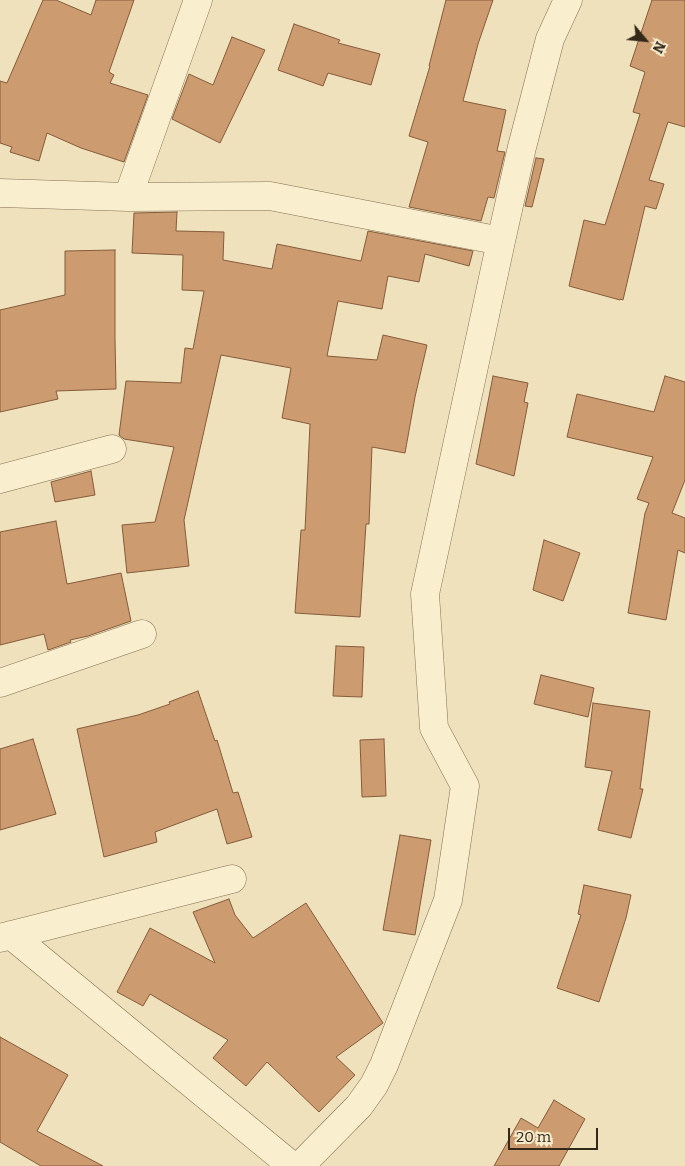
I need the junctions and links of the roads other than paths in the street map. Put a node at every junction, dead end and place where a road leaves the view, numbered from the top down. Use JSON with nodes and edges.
{"nodes":[{"id":1,"x":198,"y":0,"type":"edge"},
{"id":2,"x":568,"y":0,"type":"edge"},
{"id":3,"x":0,"y":193,"type":"edge"},
{"id":4,"x":128,"y":197,"type":"junction"},
{"id":5,"x":501,"y":241,"type":"junction"},
{"id":6,"x":112,"y":449,"type":"dead end"},
{"id":7,"x":0,"y":479,"type":"edge"},
{"id":8,"x":142,"y":634,"type":"dead end"},
{"id":9,"x":0,"y":683,"type":"edge"},
{"id":10,"x":232,"y":879,"type":"dead end"},
{"id":11,"x":6,"y":936,"type":"edge"},
{"id":12,"x":292,"y":1166,"type":"edge"},
{"id":13,"x":300,"y":1166,"type":"edge"}],
"edges":[{"from":1,"to":4,"type":"street"},
{"from":2,"to":5,"type":"street"},
{"from":3,"to":4,"type":"street"},
{"from":4,"to":5,"type":"street"},
{"from":5,"to":13,"type":"street"},
{"from":6,"to":7,"type":"street"},
{"from":8,"to":9,"type":"street"},
{"from":10,"to":11,"type":"street"},
{"from":11,"to":12,"type":"street"}]}
